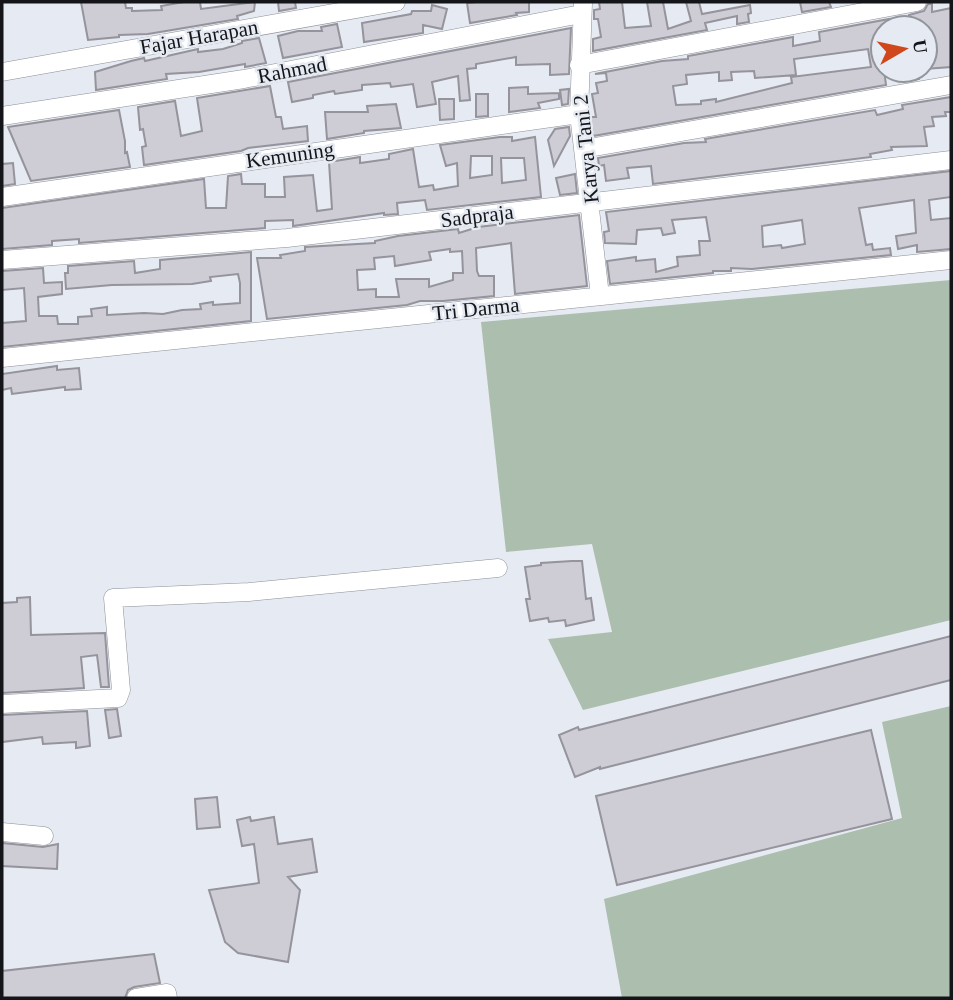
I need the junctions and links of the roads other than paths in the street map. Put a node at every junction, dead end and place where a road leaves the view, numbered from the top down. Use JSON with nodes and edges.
{"nodes":[{"id":1,"x":396,"y":2,"type":"edge"},
{"id":2,"x":918,"y":2,"type":"edge"},
{"id":3,"x":582,"y":8,"type":"edge"},
{"id":4,"x":579,"y":65,"type":"junction"},
{"id":5,"x":2,"y":72,"type":"edge"},
{"id":6,"x":951,"y":85,"type":"edge"},
{"id":7,"x":579,"y":114,"type":"junction"},
{"id":8,"x":2,"y":117,"type":"edge"},
{"id":9,"x":583,"y":149,"type":"junction"},
{"id":10,"x":951,"y":160,"type":"edge"},
{"id":11,"x":2,"y":197,"type":"edge"},
{"id":12,"x":591,"y":202,"type":"junction"},
{"id":13,"x":2,"y":260,"type":"edge"},
{"id":14,"x":951,"y":260,"type":"edge"},
{"id":15,"x":600,"y":296,"type":"junction"},
{"id":16,"x":2,"y":358,"type":"edge"},
{"id":17,"x":498,"y":568,"type":"dead end"},
{"id":18,"x":2,"y":704,"type":"edge"},
{"id":19,"x":2,"y":832,"type":"edge"},
{"id":20,"x":44,"y":836,"type":"dead end"},
{"id":21,"x":135,"y":998,"type":"edge"},
{"id":22,"x":169,"y":998,"type":"edge"}],
"edges":[{"from":1,"to":5,"type":"street","name":"Fajar Harapan"},
{"from":2,"to":4,"type":"street"},
{"from":3,"to":4,"type":"street","name":"Karya Tani 2"},
{"from":3,"to":8,"type":"street","name":"Rahmad"},
{"from":4,"to":7,"type":"street","name":"Karya Tani 2"},
{"from":6,"to":9,"type":"street"},
{"from":7,"to":9,"type":"street","name":"Karya Tani 2"},
{"from":7,"to":11,"type":"street","name":"Kemuning"},
{"from":9,"to":12,"type":"street","name":"Karya Tani 2"},
{"from":10,"to":12,"type":"street","name":"Sadpraja"},
{"from":12,"to":13,"type":"street","name":"Sadpraja"},
{"from":12,"to":15,"type":"street","name":"Karya Tani 2"},
{"from":14,"to":15,"type":"street","name":"Tri Darma"},
{"from":15,"to":16,"type":"street","name":"Tri Darma"},
{"from":17,"to":18,"type":"street"},
{"from":19,"to":20,"type":"street"},
{"from":21,"to":22,"type":"street"}]}
